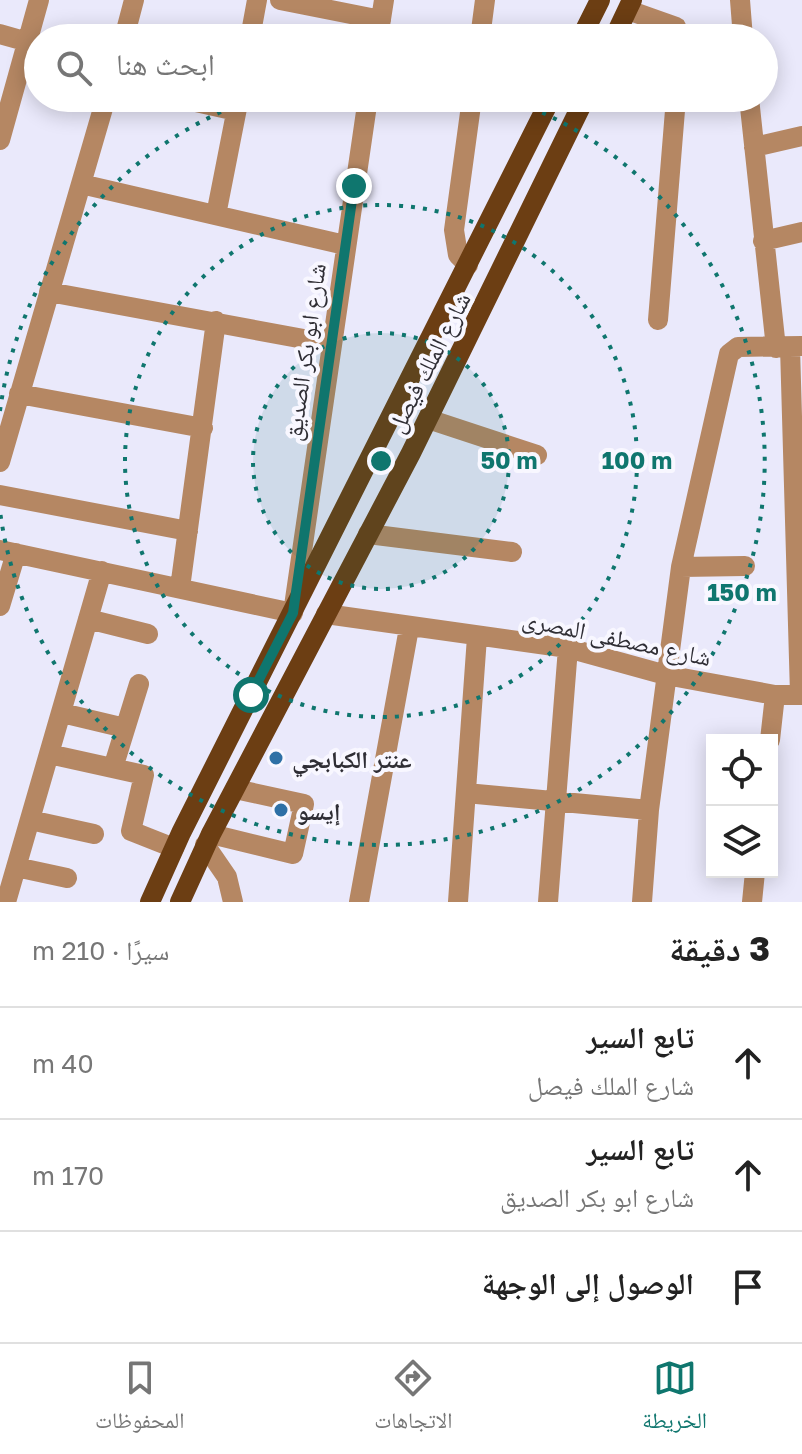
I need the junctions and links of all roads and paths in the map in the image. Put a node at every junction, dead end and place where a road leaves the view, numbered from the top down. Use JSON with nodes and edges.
{"nodes":[{"id":1,"x":39,"y":0,"type":"edge"},
{"id":2,"x":134,"y":0,"type":"edge"},
{"id":3,"x":257,"y":0,"type":"edge"},
{"id":4,"x":280,"y":0,"type":"edge"},
{"id":5,"x":485,"y":0,"type":"edge"},
{"id":6,"x":600,"y":0,"type":"edge"},
{"id":7,"x":740,"y":0,"type":"edge"},
{"id":8,"x":630,"y":5,"type":"edge"},
{"id":9,"x":381,"y":19,"type":"edge"},
{"id":10,"x":33,"y":24,"type":"edge"},
{"id":11,"x":128,"y":24,"type":"edge"},
{"id":12,"x":253,"y":24,"type":"edge"},
{"id":13,"x":482,"y":24,"type":"edge"},
{"id":14,"x":588,"y":24,"type":"edge"},
{"id":15,"x":621,"y":24,"type":"edge"},
{"id":16,"x":670,"y":24,"type":"edge"},
{"id":17,"x":742,"y":24,"type":"edge"},
{"id":18,"x":0,"y":34,"type":"edge"},
{"id":19,"x":24,"y":41,"type":"edge"},
{"id":20,"x":24,"y":52,"type":"edge"},
{"id":21,"x":5,"y":102,"type":"edge"},
{"id":22,"x":102,"y":112,"type":"edge"},
{"id":23,"x":236,"y":112,"type":"edge"},
{"id":24,"x":366,"y":112,"type":"edge"},
{"id":25,"x":470,"y":112,"type":"edge"},
{"id":26,"x":544,"y":112,"type":"edge"},
{"id":27,"x":578,"y":112,"type":"edge"},
{"id":28,"x":675,"y":112,"type":"edge"},
{"id":29,"x":750,"y":112,"type":"edge"},
{"id":30,"x":802,"y":136,"type":"edge"},
{"id":31,"x":0,"y":140,"type":"edge"},
{"id":32,"x":754,"y":147,"type":"junction"},
{"id":33,"x":81,"y":184,"type":"junction"},
{"id":34,"x":499,"y":204,"type":"junction"},
{"id":35,"x":216,"y":215,"type":"junction"},
{"id":36,"x":525,"y":221,"type":"junction"},
{"id":37,"x":802,"y":232,"type":"edge"},
{"id":38,"x":763,"y":241,"type":"junction"},
{"id":39,"x":345,"y":245,"type":"junction"},
{"id":40,"x":468,"y":265,"type":"junction"},
{"id":41,"x":495,"y":286,"type":"junction"},
{"id":42,"x":49,"y":292,"type":"junction"},
{"id":43,"x":658,"y":320,"type":"dead end"},
{"id":44,"x":216,"y":321,"type":"junction"},
{"id":45,"x":331,"y":344,"type":"junction"},
{"id":46,"x":789,"y":347,"type":"edge"},
{"id":47,"x":19,"y":394,"type":"junction"},
{"id":48,"x":428,"y":419,"type":"junction"},
{"id":49,"x":203,"y":428,"type":"junction"},
{"id":50,"x":537,"y":455,"type":"dead end"},
{"id":51,"x":0,"y":462,"type":"edge"},
{"id":52,"x":0,"y":495,"type":"edge"},
{"id":53,"x":188,"y":531,"type":"junction"},
{"id":54,"x":368,"y":534,"type":"junction"},
{"id":55,"x":8,"y":551,"type":"edge"},
{"id":56,"x":512,"y":552,"type":"dead end"},
{"id":57,"x":745,"y":566,"type":"dead end"},
{"id":58,"x":681,"y":567,"type":"junction"},
{"id":59,"x":102,"y":571,"type":"junction"},
{"id":60,"x":180,"y":588,"type":"junction"},
{"id":61,"x":0,"y":606,"type":"edge"},
{"id":62,"x":293,"y":613,"type":"junction"},
{"id":63,"x":326,"y":614,"type":"junction"},
{"id":64,"x":88,"y":619,"type":"junction"},
{"id":65,"x":409,"y":628,"type":"junction"},
{"id":66,"x":148,"y":634,"type":"dead end"},
{"id":67,"x":477,"y":637,"type":"junction"},
{"id":68,"x":568,"y":648,"type":"junction"},
{"id":69,"x":666,"y":675,"type":"junction"},
{"id":70,"x":139,"y":684,"type":"dead end"},
{"id":71,"x":801,"y":694,"type":"edge"},
{"id":72,"x":775,"y":695,"type":"junction"},
{"id":73,"x":62,"y":713,"type":"junction"},
{"id":74,"x":125,"y":728,"type":"junction"},
{"id":75,"x":771,"y":734,"type":"edge"},
{"id":76,"x":49,"y":754,"type":"junction"},
{"id":77,"x":113,"y":768,"type":"junction"},
{"id":78,"x":235,"y":789,"type":"junction"},
{"id":79,"x":466,"y":793,"type":"junction"},
{"id":80,"x":556,"y":801,"type":"junction"},
{"id":81,"x":649,"y":810,"type":"junction"},
{"id":82,"x":30,"y":820,"type":"junction"},
{"id":83,"x":94,"y":834,"type":"dead end"},
{"id":84,"x":208,"y":840,"type":"junction"},
{"id":85,"x":174,"y":848,"type":"junction"},
{"id":86,"x":16,"y":867,"type":"junction"},
{"id":87,"x":67,"y":878,"type":"dead end"},
{"id":88,"x":754,"y":878,"type":"edge"},
{"id":89,"x":6,"y":902,"type":"edge"},
{"id":90,"x":150,"y":902,"type":"edge"},
{"id":91,"x":180,"y":902,"type":"edge"},
{"id":92,"x":233,"y":902,"type":"edge"},
{"id":93,"x":359,"y":902,"type":"edge"},
{"id":94,"x":458,"y":902,"type":"edge"},
{"id":95,"x":548,"y":902,"type":"edge"},
{"id":96,"x":642,"y":902,"type":"edge"},
{"id":97,"x":752,"y":902,"type":"edge"}],
"edges":[{"from":1,"to":10,"type":"street"},
{"from":2,"to":11,"type":"street"},
{"from":3,"to":12,"type":"street"},
{"from":4,"to":9,"type":"street"},
{"from":5,"to":13,"type":"street"},
{"from":6,"to":14,"type":"main road"},
{"from":7,"to":17,"type":"street"},
{"from":8,"to":15,"type":"main road"},
{"from":8,"to":16,"type":"street"},
{"from":18,"to":19,"type":"street"},
{"from":20,"to":21,"type":"street"},
{"from":21,"to":31,"type":"street"},
{"from":22,"to":33,"type":"street"},
{"from":23,"to":35,"type":"street"},
{"from":24,"to":39,"type":"street","name":"شارع ابو بكر الصديق"},
{"from":25,"to":40,"type":"street"},
{"from":26,"to":34,"type":"main road","name":"شارع الملك فيصل"},
{"from":27,"to":36,"type":"main road","name":"شارع الملك فيصل"},
{"from":28,"to":43,"type":"street"},
{"from":29,"to":32,"type":"street"},
{"from":30,"to":32,"type":"street"},
{"from":32,"to":38,"type":"street"},
{"from":33,"to":35,"type":"street"},
{"from":33,"to":42,"type":"street"},
{"from":34,"to":36,"type":"main road"},
{"from":34,"to":40,"type":"main road","name":"شارع الملك فيصل"},
{"from":35,"to":39,"type":"street"},
{"from":36,"to":41,"type":"main road","name":"شارع الملك فيصل"},
{"from":37,"to":38,"type":"street"},
{"from":38,"to":46,"type":"street"},
{"from":39,"to":45,"type":"street","name":"شارع ابو بكر الصديق"},
{"from":40,"to":41,"type":"main road"},
{"from":40,"to":62,"type":"main road","name":"شارع الملك فيصل"},
{"from":41,"to":48,"type":"main road","name":"شارع الملك فيصل"},
{"from":42,"to":44,"type":"street"},
{"from":42,"to":47,"type":"street"},
{"from":44,"to":45,"type":"street"},
{"from":44,"to":49,"type":"street"},
{"from":45,"to":62,"type":"street","name":"شارع ابو بكر الصديق"},
{"from":46,"to":58,"type":"street"},
{"from":46,"to":71,"type":"street"},
{"from":47,"to":49,"type":"street"},
{"from":47,"to":51,"type":"street"},
{"from":48,"to":50,"type":"street"},
{"from":48,"to":54,"type":"main road","name":"شارع الملك فيصل"},
{"from":49,"to":53,"type":"street"},
{"from":52,"to":53,"type":"street"},
{"from":53,"to":60,"type":"street"},
{"from":54,"to":56,"type":"street"},
{"from":54,"to":63,"type":"main road","name":"شارع الملك فيصل"},
{"from":55,"to":59,"type":"street"},
{"from":55,"to":61,"type":"street"},
{"from":57,"to":58,"type":"street"},
{"from":58,"to":69,"type":"street"},
{"from":59,"to":60,"type":"street"},
{"from":59,"to":64,"type":"street"},
{"from":60,"to":62,"type":"street"},
{"from":62,"to":85,"type":"main road","name":"شارع الملك فيصل"},
{"from":63,"to":65,"type":"street","name":"شارع مصطفى المصرى"},
{"from":63,"to":78,"type":"main road","name":"شارع الملك فيصل"},
{"from":64,"to":66,"type":"street"},
{"from":64,"to":73,"type":"street"},
{"from":65,"to":67,"type":"street","name":"شارع مصطفى المصرى"},
{"from":65,"to":93,"type":"street"},
{"from":67,"to":68,"type":"street","name":"شارع مصطفى المصرى"},
{"from":67,"to":79,"type":"street"},
{"from":68,"to":69,"type":"street","name":"شارع مصطفى المصرى"},
{"from":68,"to":80,"type":"street"},
{"from":69,"to":72,"type":"street","name":"شارع مصطفى المصرى"},
{"from":69,"to":81,"type":"street"},
{"from":70,"to":74,"type":"street"},
{"from":71,"to":72,"type":"street","name":"شارع مصطفى المصرى"},
{"from":72,"to":75,"type":"street"},
{"from":73,"to":74,"type":"street"},
{"from":73,"to":76,"type":"street"},
{"from":74,"to":77,"type":"street"},
{"from":76,"to":77,"type":"street"},
{"from":76,"to":82,"type":"street"},
{"from":77,"to":85,"type":"street"},
{"from":78,"to":84,"type":"main road","name":"شارع الملك فيصل"},
{"from":78,"to":84,"type":"street"},
{"from":79,"to":80,"type":"street"},
{"from":79,"to":94,"type":"street"},
{"from":80,"to":81,"type":"street"},
{"from":80,"to":95,"type":"street"},
{"from":81,"to":96,"type":"street"},
{"from":82,"to":83,"type":"street"},
{"from":82,"to":86,"type":"street"},
{"from":84,"to":91,"type":"main road","name":"شارع الملك فيصل"},
{"from":84,"to":92,"type":"street"},
{"from":85,"to":90,"type":"main road","name":"شارع الملك فيصل"},
{"from":86,"to":87,"type":"street"},
{"from":86,"to":89,"type":"street"},
{"from":88,"to":97,"type":"street"}]}
